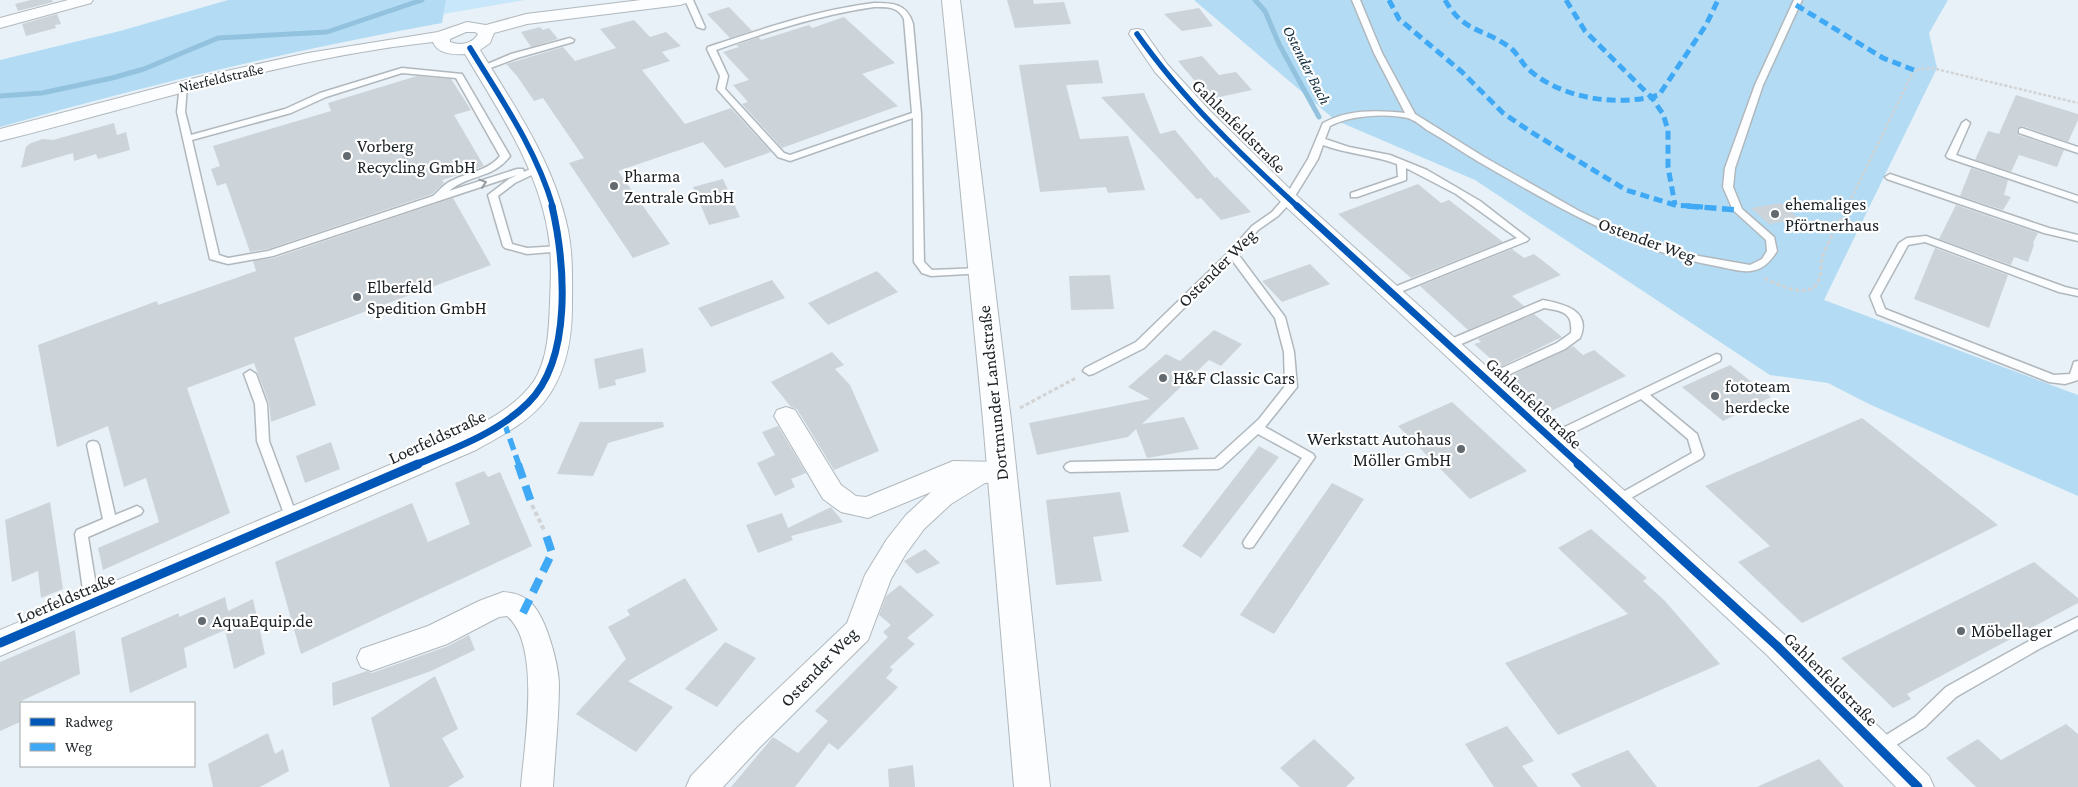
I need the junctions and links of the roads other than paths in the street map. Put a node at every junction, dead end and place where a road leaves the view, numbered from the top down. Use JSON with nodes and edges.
{"nodes":[{"id":1,"x":85,"y":0,"type":"edge"},
{"id":2,"x":674,"y":0,"type":"edge"},
{"id":3,"x":689,"y":0,"type":"edge"},
{"id":4,"x":1356,"y":0,"type":"edge"},
{"id":5,"x":1798,"y":0,"type":"edge"},
{"id":6,"x":948,"y":2,"type":"edge"},
{"id":7,"x":0,"y":23,"type":"edge"},
{"id":8,"x":701,"y":27,"type":"dead end"},
{"id":9,"x":485,"y":30,"type":"junction"},
{"id":10,"x":1137,"y":34,"type":"dead end"},
{"id":11,"x":444,"y":35,"type":"junction"},
{"id":12,"x":570,"y":40,"type":"dead end"},
{"id":13,"x":470,"y":48,"type":"junction"},
{"id":14,"x":482,"y":68,"type":"junction"},
{"id":15,"x":183,"y":86,"type":"junction"},
{"id":16,"x":916,"y":114,"type":"junction"},
{"id":17,"x":1411,"y":116,"type":"junction"},
{"id":18,"x":1966,"y":123,"type":"dead end"},
{"id":19,"x":2022,"y":131,"type":"dead end"},
{"id":20,"x":0,"y":136,"type":"edge"},
{"id":21,"x":187,"y":139,"type":"junction"},
{"id":22,"x":1320,"y":140,"type":"junction"},
{"id":23,"x":2078,"y":150,"type":"edge"},
{"id":24,"x":1400,"y":163,"type":"junction"},
{"id":25,"x":538,"y":167,"type":"junction"},
{"id":26,"x":1890,"y":177,"type":"dead end"},
{"id":27,"x":1354,"y":195,"type":"dead end"},
{"id":28,"x":436,"y":198,"type":"junction"},
{"id":29,"x":1289,"y":199,"type":"junction"},
{"id":30,"x":2078,"y":199,"type":"edge"},
{"id":31,"x":2078,"y":238,"type":"edge"},
{"id":32,"x":560,"y":249,"type":"junction"},
{"id":33,"x":1233,"y":254,"type":"junction"},
{"id":34,"x":981,"y":271,"type":"junction"},
{"id":35,"x":1391,"y":292,"type":"junction"},
{"id":36,"x":2078,"y":293,"type":"edge"},
{"id":37,"x":1448,"y":345,"type":"junction"},
{"id":38,"x":1716,"y":358,"type":"dead end"},
{"id":39,"x":2078,"y":365,"type":"edge"},
{"id":40,"x":1089,"y":371,"type":"road end"},
{"id":41,"x":250,"y":374,"type":"dead end"},
{"id":42,"x":1486,"y":380,"type":"junction"},
{"id":43,"x":1642,"y":394,"type":"junction"},
{"id":44,"x":786,"y":416,"type":"dead end"},
{"id":45,"x":1257,"y":428,"type":"junction"},
{"id":46,"x":1550,"y":439,"type":"junction"},
{"id":47,"x":93,"y":445,"type":"dead end"},
{"id":48,"x":1070,"y":467,"type":"dead end"},
{"id":49,"x":991,"y":472,"type":"junction"},
{"id":50,"x":1618,"y":500,"type":"junction"},
{"id":51,"x":137,"y":511,"type":"dead end"},
{"id":52,"x":292,"y":518,"type":"junction"},
{"id":53,"x":110,"y":522,"type":"junction"},
{"id":54,"x":1249,"y":543,"type":"dead end"},
{"id":55,"x":92,"y":604,"type":"junction"},
{"id":56,"x":2078,"y":623,"type":"edge"},
{"id":57,"x":0,"y":643,"type":"edge"},
{"id":58,"x":371,"y":658,"type":"dead end"},
{"id":59,"x":1879,"y":748,"type":"junction"},
{"id":60,"x":537,"y":787,"type":"edge"},
{"id":61,"x":702,"y":787,"type":"edge"},
{"id":62,"x":1032,"y":787,"type":"edge"},
{"id":63,"x":1918,"y":787,"type":"edge"}],
"edges":[{"from":1,"to":7,"type":"street"},
{"from":2,"to":9,"type":"street","name":"Nierfeldstraße"},
{"from":3,"to":8,"type":"lane"},
{"from":4,"to":17,"type":"lane"},
{"from":5,"to":17,"type":"lane","name":"Ostender Weg"},
{"from":6,"to":34,"type":"main road","name":"Dortmunder Landstraße"},
{"from":9,"to":11,"type":"street","name":"Nierfeldstraße"},
{"from":9,"to":13,"type":"street"},
{"from":10,"to":29,"type":"street","name":"Gahlenfeldstraße"},
{"from":11,"to":13,"type":"street"},
{"from":11,"to":15,"type":"street","name":"Nierfeldstraße"},
{"from":12,"to":14,"type":"lane"},
{"from":13,"to":14,"type":"street","name":"Loerfeldstraße"},
{"from":14,"to":25,"type":"street","name":"Loerfeldstraße"},
{"from":15,"to":20,"type":"street","name":"Nierfeldstraße"},
{"from":15,"to":21,"type":"lane"},
{"from":16,"to":16,"type":"lane"},
{"from":16,"to":34,"type":"lane"},
{"from":17,"to":22,"type":"lane","name":"Ostender Weg"},
{"from":18,"to":30,"type":"lane"},
{"from":19,"to":23,"type":"lane"},
{"from":21,"to":28,"type":"lane"},
{"from":21,"to":28,"type":"lane"},
{"from":22,"to":24,"type":"lane"},
{"from":22,"to":29,"type":"lane","name":"Ostender Weg"},
{"from":24,"to":27,"type":"lane"},
{"from":24,"to":35,"type":"lane"},
{"from":28,"to":25,"type":"lane","one_way":true},
{"from":25,"to":32,"type":"street","name":"Loerfeldstraße"},
{"from":25,"to":32,"type":"lane"},
{"from":26,"to":31,"type":"lane"},
{"from":29,"to":33,"type":"lane","name":"Ostender Weg"},
{"from":29,"to":35,"type":"street","name":"Gahlenfeldstraße"},
{"from":32,"to":52,"type":"street","name":"Loerfeldstraße"},
{"from":33,"to":40,"type":"lane","name":"Ostender Weg"},
{"from":33,"to":45,"type":"lane"},
{"from":34,"to":49,"type":"main road","name":"Dortmunder Landstraße"},
{"from":35,"to":37,"type":"street","name":"Gahlenfeldstraße"},
{"from":36,"to":39,"type":"lane"},
{"from":37,"to":42,"type":"street","name":"Gahlenfeldstraße"},
{"from":37,"to":42,"type":"lane"},
{"from":38,"to":43,"type":"lane"},
{"from":41,"to":52,"type":"lane"},
{"from":42,"to":46,"type":"street","name":"Gahlenfeldstraße"},
{"from":43,"to":46,"type":"lane"},
{"from":43,"to":50,"type":"lane"},
{"from":44,"to":49,"type":"street"},
{"from":45,"to":48,"type":"lane"},
{"from":45,"to":54,"type":"lane"},
{"from":46,"to":50,"type":"street","name":"Gahlenfeldstraße"},
{"from":47,"to":53,"type":"lane"},
{"from":49,"to":61,"type":"street","name":"Ostender Weg"},
{"from":49,"to":62,"type":"main road","name":"Dortmunder Landstraße"},
{"from":50,"to":59,"type":"street","name":"Gahlenfeldstraße"},
{"from":51,"to":53,"type":"lane"},
{"from":52,"to":55,"type":"street","name":"Loerfeldstraße"},
{"from":53,"to":55,"type":"lane"},
{"from":55,"to":57,"type":"street","name":"Loerfeldstraße"},
{"from":56,"to":59,"type":"lane"},
{"from":58,"to":60,"type":"street"},
{"from":59,"to":63,"type":"street","name":"Gahlenfeldstraße"}]}
